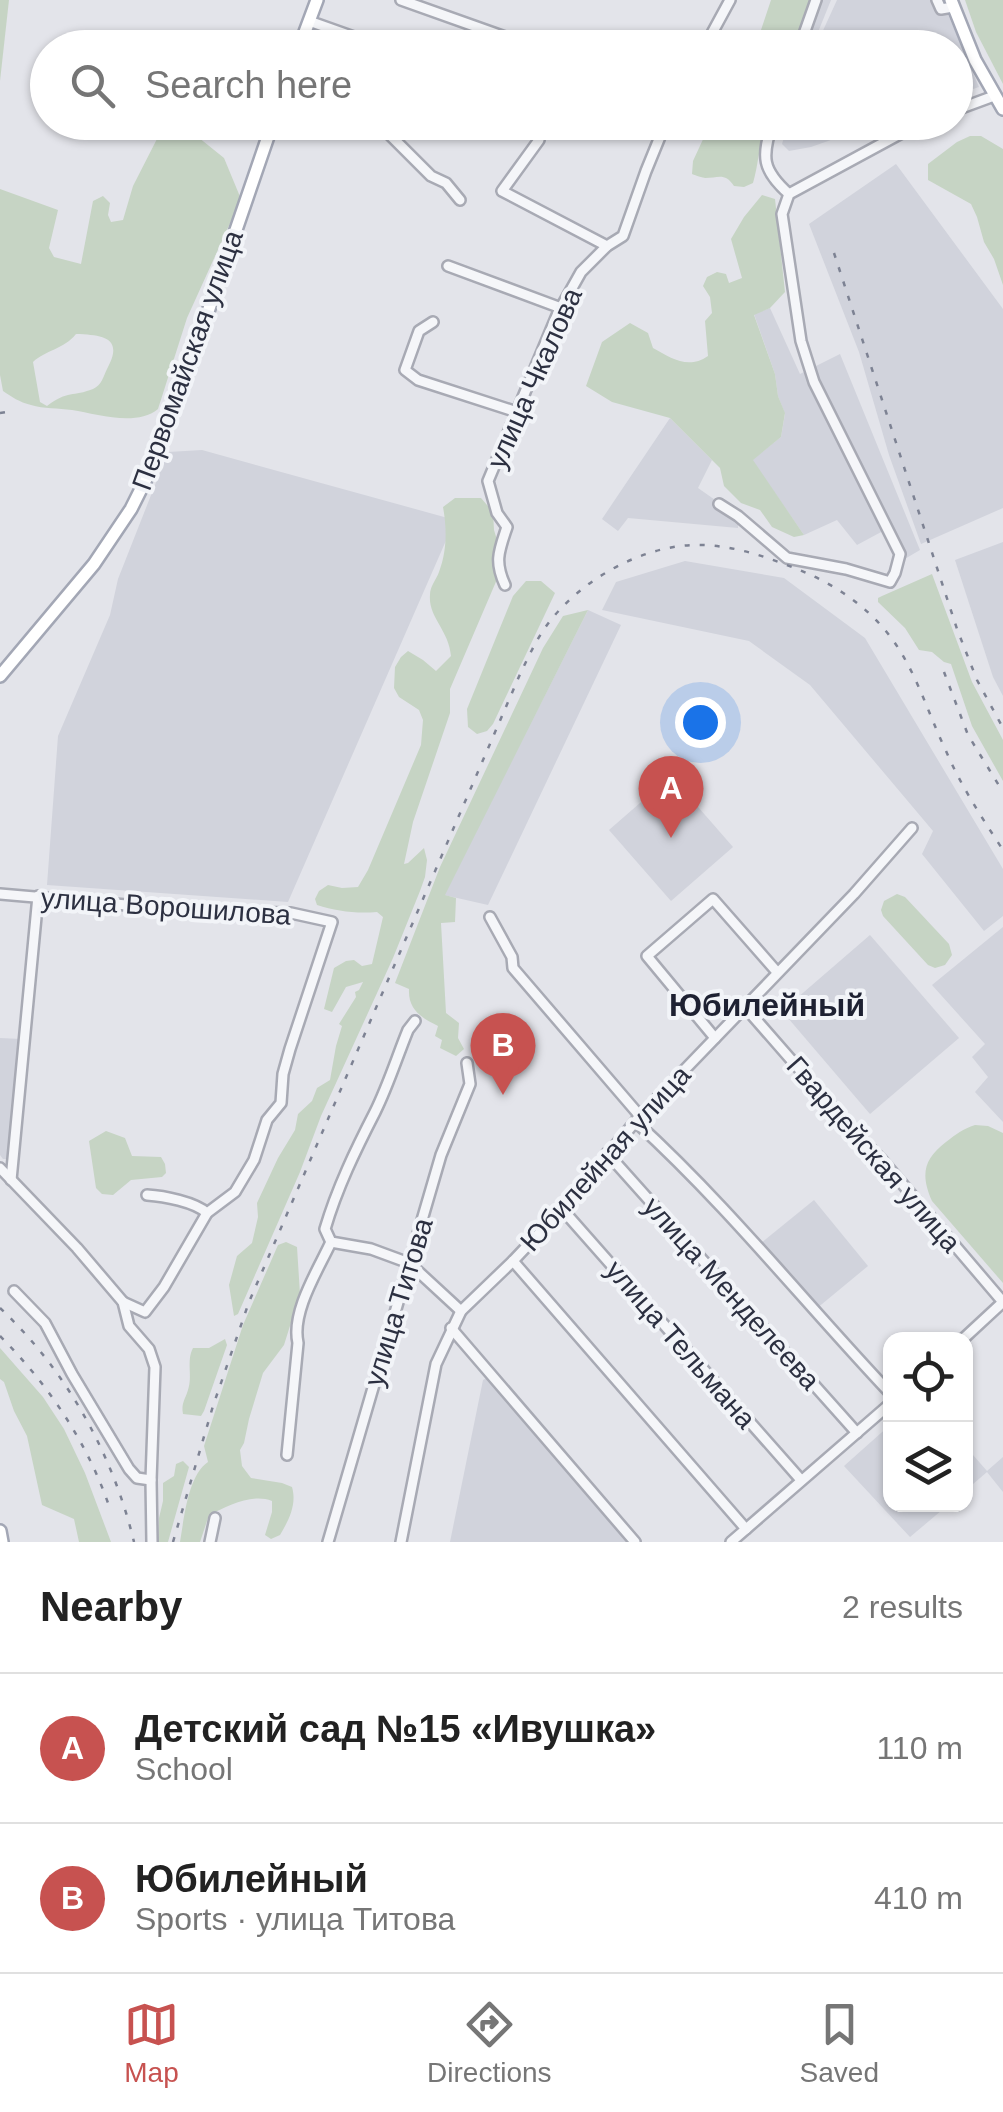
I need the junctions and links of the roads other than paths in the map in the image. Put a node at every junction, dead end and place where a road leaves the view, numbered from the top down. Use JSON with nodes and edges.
{"nodes":[{"id":1,"x":316,"y":0,"type":"edge"},
{"id":2,"x":401,"y":0,"type":"edge"},
{"id":3,"x":730,"y":0,"type":"edge"},
{"id":4,"x":816,"y":0,"type":"edge"},
{"id":5,"x":937,"y":0,"type":"edge"},
{"id":6,"x":952,"y":3,"type":"edge"},
{"id":7,"x":309,"y":21,"type":"junction"},
{"id":8,"x":306,"y":30,"type":"edge"},
{"id":9,"x":334,"y":30,"type":"edge"},
{"id":10,"x":485,"y":30,"type":"edge"},
{"id":11,"x":714,"y":30,"type":"edge"},
{"id":12,"x":805,"y":30,"type":"edge"},
{"id":13,"x":962,"y":30,"type":"edge"},
{"id":14,"x":973,"y":57,"type":"edge"},
{"id":15,"x":994,"y":96,"type":"junction"},
{"id":16,"x":973,"y":104,"type":"edge"},
{"id":17,"x":1003,"y":109,"type":"edge"},
{"id":18,"x":266,"y":140,"type":"edge"},
{"id":19,"x":395,"y":140,"type":"edge"},
{"id":20,"x":538,"y":140,"type":"dead end"},
{"id":21,"x":659,"y":140,"type":"edge"},
{"id":22,"x":767,"y":140,"type":"edge"},
{"id":23,"x":889,"y":140,"type":"edge"},
{"id":24,"x":789,"y":194,"type":"junction"},
{"id":25,"x":460,"y":200,"type":"dead end"},
{"id":26,"x":606,"y":246,"type":"junction"},
{"id":27,"x":448,"y":266,"type":"dead end"},
{"id":28,"x":561,"y":308,"type":"junction"},
{"id":29,"x":433,"y":322,"type":"dead end"},
{"id":30,"x":517,"y":412,"type":"junction"},
{"id":31,"x":719,"y":504,"type":"dead end"},
{"id":32,"x":505,"y":585,"type":"dead end"},
{"id":33,"x":0,"y":676,"type":"edge"},
{"id":34,"x":912,"y":828,"type":"dead end"},
{"id":35,"x":0,"y":894,"type":"edge"},
{"id":36,"x":38,"y":896,"type":"junction"},
{"id":37,"x":490,"y":918,"type":"dead end"},
{"id":38,"x":778,"y":972,"type":"junction"},
{"id":39,"x":744,"y":1007,"type":"junction"},
{"id":40,"x":416,"y":1021,"type":"dead end"},
{"id":41,"x":715,"y":1038,"type":"junction"},
{"id":42,"x":468,"y":1064,"type":"dead end"},
{"id":43,"x":638,"y":1119,"type":"junction"},
{"id":44,"x":607,"y":1153,"type":"junction"},
{"id":45,"x":0,"y":1168,"type":"edge"},
{"id":46,"x":11,"y":1180,"type":"junction"},
{"id":47,"x":147,"y":1195,"type":"dead end"},
{"id":48,"x":562,"y":1209,"type":"junction"},
{"id":49,"x":207,"y":1212,"type":"junction"},
{"id":50,"x":331,"y":1242,"type":"junction"},
{"id":51,"x":513,"y":1261,"type":"junction"},
{"id":52,"x":409,"y":1263,"type":"junction"},
{"id":53,"x":14,"y":1291,"type":"dead end"},
{"id":54,"x":123,"y":1302,"type":"junction"},
{"id":55,"x":1003,"y":1302,"type":"edge"},
{"id":56,"x":461,"y":1311,"type":"junction"},
{"id":57,"x":451,"y":1328,"type":"junction"},
{"id":58,"x":971,"y":1332,"type":"edge"},
{"id":59,"x":883,"y":1385,"type":"edge"},
{"id":60,"x":883,"y":1410,"type":"edge"},
{"id":61,"x":857,"y":1433,"type":"junction"},
{"id":62,"x":288,"y":1455,"type":"dead end"},
{"id":63,"x":151,"y":1480,"type":"junction"},
{"id":64,"x":801,"y":1480,"type":"junction"},
{"id":65,"x":215,"y":1518,"type":"dead end"},
{"id":66,"x":746,"y":1529,"type":"junction"},
{"id":67,"x":0,"y":1531,"type":"edge"},
{"id":68,"x":2,"y":1542,"type":"edge"},
{"id":69,"x":152,"y":1542,"type":"edge"},
{"id":70,"x":210,"y":1542,"type":"edge"},
{"id":71,"x":328,"y":1542,"type":"edge"},
{"id":72,"x":401,"y":1542,"type":"edge"},
{"id":73,"x":635,"y":1542,"type":"edge"},
{"id":74,"x":731,"y":1542,"type":"edge"}],
"edges":[{"from":1,"to":7,"type":"main road"},
{"from":2,"to":10,"type":"street"},
{"from":3,"to":11,"type":"street"},
{"from":4,"to":12,"type":"street"},
{"from":5,"to":6,"type":"street"},
{"from":6,"to":13,"type":"main road"},
{"from":7,"to":8,"type":"main road"},
{"from":7,"to":9,"type":"street"},
{"from":14,"to":15,"type":"main road"},
{"from":15,"to":16,"type":"street"},
{"from":15,"to":17,"type":"main road"},
{"from":18,"to":33,"type":"main road","name":"Первомайская улица"},
{"from":19,"to":25,"type":"street"},
{"from":20,"to":26,"type":"street"},
{"from":21,"to":26,"type":"street","name":"улица Чкалова"},
{"from":22,"to":24,"type":"street"},
{"from":23,"to":24,"type":"street"},
{"from":24,"to":31,"type":"street"},
{"from":26,"to":28,"type":"street","name":"улица Чкалова"},
{"from":27,"to":28,"type":"street"},
{"from":28,"to":30,"type":"street","name":"улица Чкалова"},
{"from":29,"to":30,"type":"street"},
{"from":30,"to":32,"type":"street","name":"улица Чкалова"},
{"from":34,"to":38,"type":"street","name":"Юбилейная улица"},
{"from":35,"to":36,"type":"street","name":"улица Ворошилова"},
{"from":36,"to":46,"type":"street"},
{"from":36,"to":49,"type":"street","name":"улица Ворошилова"},
{"from":37,"to":43,"type":"street"},
{"from":38,"to":39,"type":"street","name":"Юбилейная улица"},
{"from":38,"to":41,"type":"street"},
{"from":39,"to":41,"type":"street","name":"Юбилейная улица"},
{"from":39,"to":55,"type":"street","name":"Гвардейская улица"},
{"from":40,"to":50,"type":"street"},
{"from":41,"to":43,"type":"street","name":"Юбилейная улица"},
{"from":42,"to":52,"type":"street","name":"улица Титова"},
{"from":43,"to":44,"type":"street","name":"Юбилейная улица"},
{"from":43,"to":59,"type":"street"},
{"from":44,"to":48,"type":"street","name":"Юбилейная улица"},
{"from":44,"to":61,"type":"street","name":"улица Менделеева"},
{"from":45,"to":46,"type":"street"},
{"from":46,"to":54,"type":"street"},
{"from":47,"to":49,"type":"street"},
{"from":48,"to":51,"type":"street","name":"Юбилейная улица"},
{"from":48,"to":64,"type":"street","name":"улица Тельмана"},
{"from":49,"to":54,"type":"street"},
{"from":50,"to":52,"type":"street"},
{"from":50,"to":62,"type":"street"},
{"from":51,"to":56,"type":"street","name":"Юбилейная улица"},
{"from":51,"to":66,"type":"street"},
{"from":52,"to":56,"type":"street"},
{"from":52,"to":71,"type":"street","name":"улица Титова"},
{"from":53,"to":63,"type":"street"},
{"from":54,"to":63,"type":"street"},
{"from":55,"to":58,"type":"street"},
{"from":56,"to":57,"type":"street","name":"Юбилейная улица"},
{"from":57,"to":72,"type":"street","name":"Юбилейная улица"},
{"from":57,"to":73,"type":"street"},
{"from":60,"to":61,"type":"street"},
{"from":61,"to":64,"type":"street"},
{"from":63,"to":69,"type":"street"},
{"from":64,"to":66,"type":"street"},
{"from":65,"to":70,"type":"street"},
{"from":66,"to":74,"type":"street"},
{"from":67,"to":68,"type":"main road"}]}
